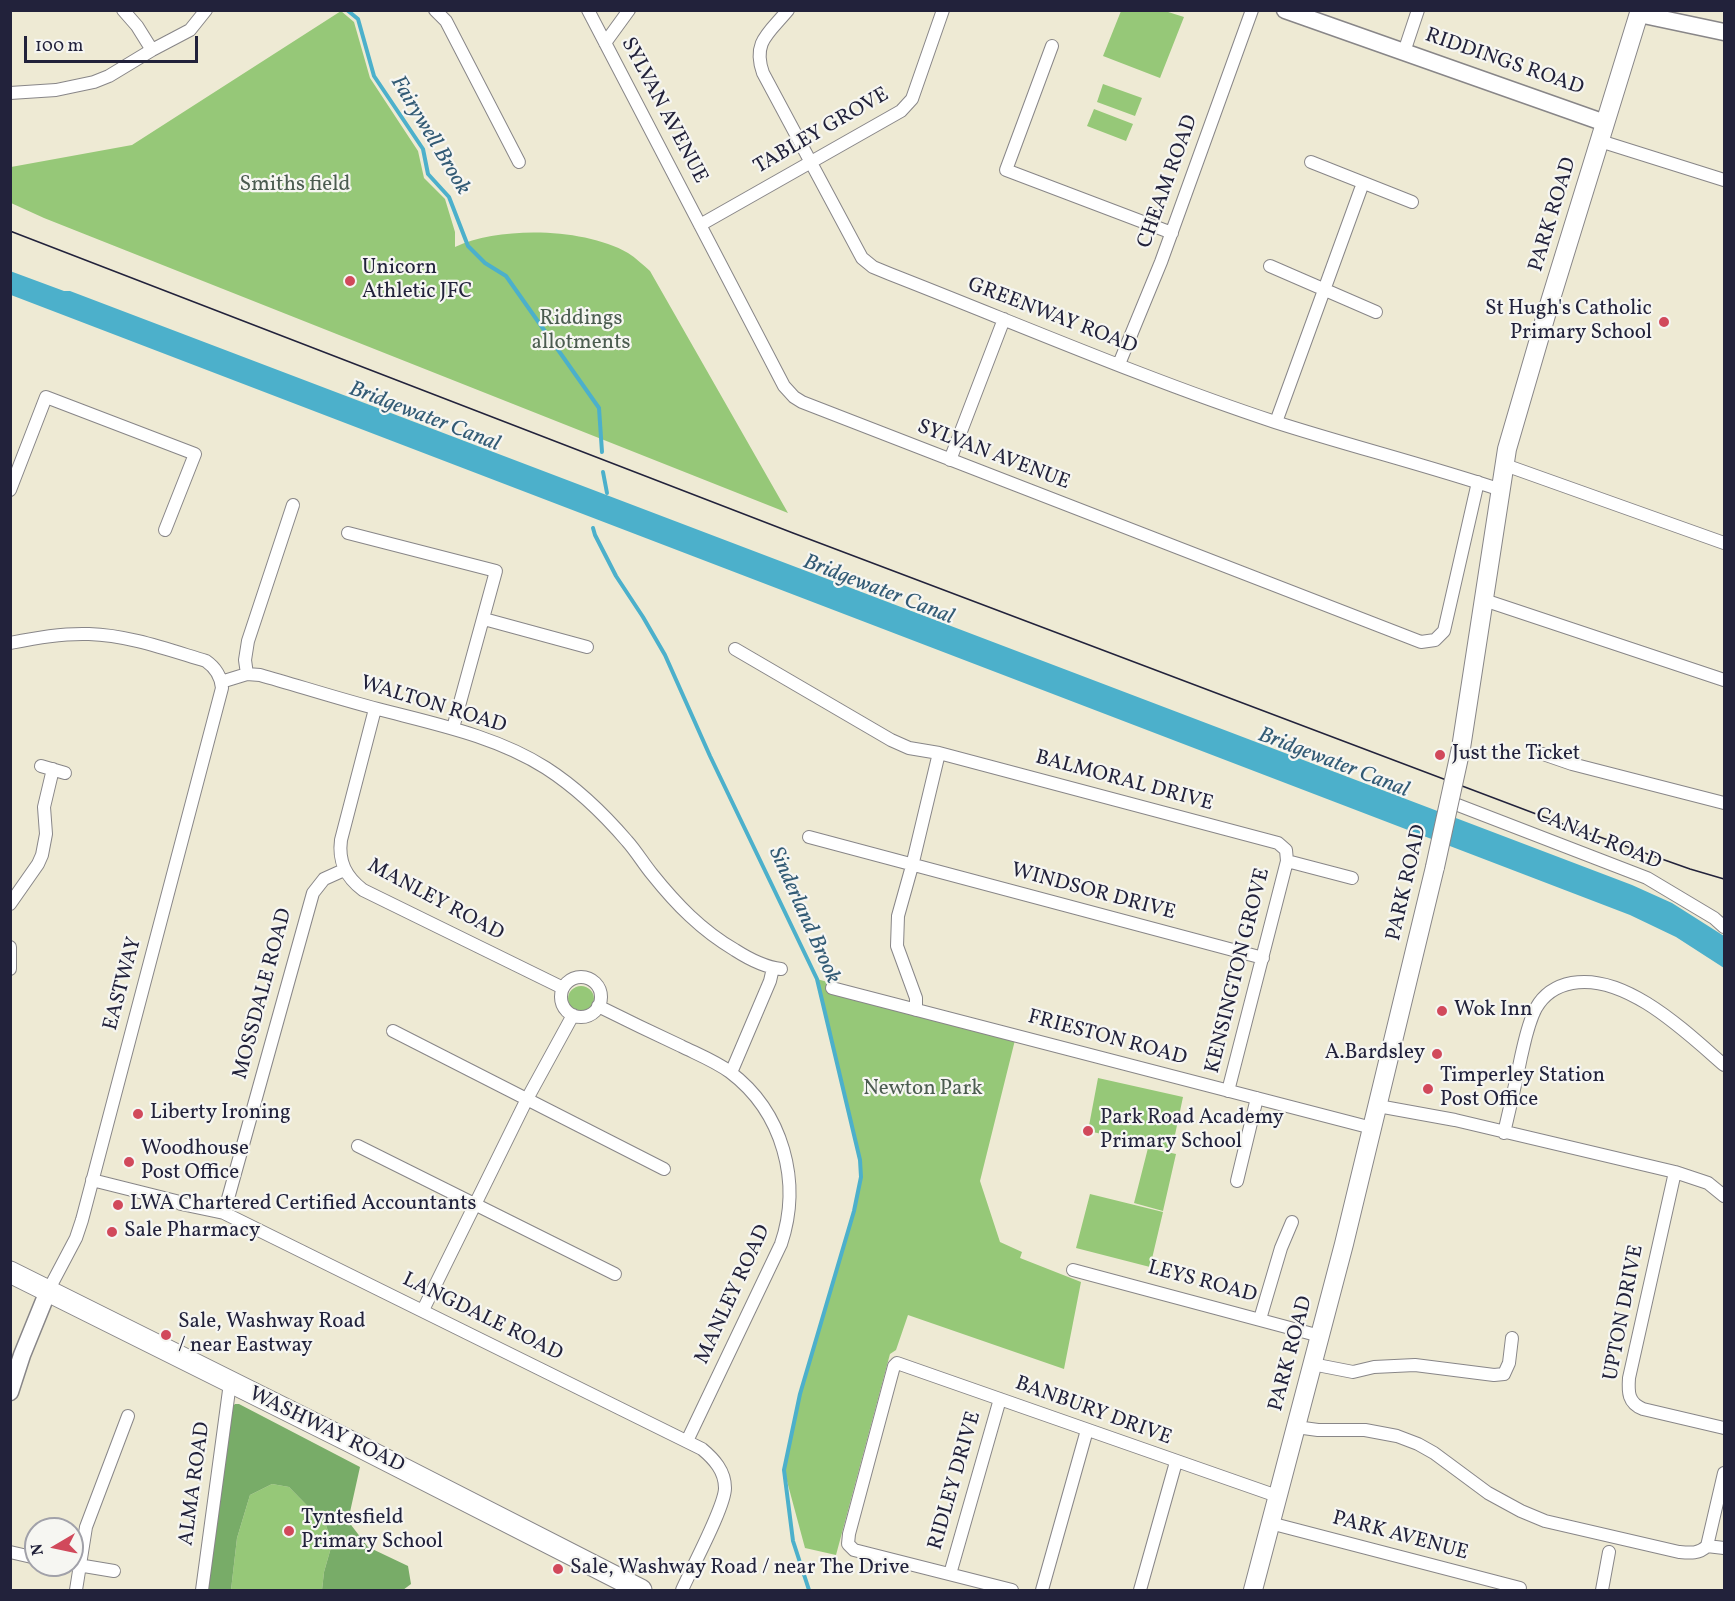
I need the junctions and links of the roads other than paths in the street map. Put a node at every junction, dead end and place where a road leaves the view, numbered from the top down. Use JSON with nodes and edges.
{"nodes":[{"id":1,"x":123,"y":10,"type":"edge"},
{"id":2,"x":206,"y":10,"type":"edge"},
{"id":3,"x":435,"y":10,"type":"edge"},
{"id":4,"x":588,"y":10,"type":"edge"},
{"id":5,"x":629,"y":10,"type":"edge"},
{"id":6,"x":788,"y":10,"type":"edge"},
{"id":7,"x":943,"y":10,"type":"edge"},
{"id":8,"x":1252,"y":10,"type":"edge"},
{"id":9,"x":1418,"y":10,"type":"edge"},
{"id":10,"x":1287,"y":11,"type":"edge"},
{"id":11,"x":1639,"y":12,"type":"edge"},
{"id":12,"x":1725,"y":32,"type":"edge"},
{"id":13,"x":605,"y":43,"type":"junction"},
{"id":14,"x":1052,"y":46,"type":"dead end"},
{"id":15,"x":152,"y":50,"type":"junction"},
{"id":16,"x":1404,"y":52,"type":"junction"},
{"id":17,"x":11,"y":94,"type":"edge"},
{"id":18,"x":1605,"y":123,"type":"junction"},
{"id":19,"x":1600,"y":141,"type":"junction"},
{"id":20,"x":1312,"y":161,"type":"dead end"},
{"id":21,"x":519,"y":162,"type":"dead end"},
{"id":22,"x":811,"y":163,"type":"junction"},
{"id":23,"x":1725,"y":180,"type":"edge"},
{"id":24,"x":1363,"y":183,"type":"junction"},
{"id":25,"x":1412,"y":202,"type":"dead end"},
{"id":26,"x":700,"y":225,"type":"junction"},
{"id":27,"x":1172,"y":233,"type":"junction"},
{"id":28,"x":1270,"y":265,"type":"dead end"},
{"id":29,"x":1324,"y":289,"type":"junction"},
{"id":30,"x":1376,"y":312,"type":"dead end"},
{"id":31,"x":1004,"y":319,"type":"junction"},
{"id":32,"x":1119,"y":364,"type":"junction"},
{"id":33,"x":1276,"y":422,"type":"junction"},
{"id":34,"x":950,"y":460,"type":"junction"},
{"id":35,"x":1505,"y":465,"type":"junction"},
{"id":36,"x":1478,"y":482,"type":"junction"},
{"id":37,"x":10,"y":490,"type":"edge"},
{"id":38,"x":1501,"y":490,"type":"junction"},
{"id":39,"x":293,"y":505,"type":"dead end"},
{"id":40,"x":165,"y":530,"type":"dead end"},
{"id":41,"x":348,"y":533,"type":"dead end"},
{"id":42,"x":1725,"y":543,"type":"edge"},
{"id":43,"x":1484,"y":600,"type":"junction"},
{"id":44,"x":484,"y":619,"type":"junction"},
{"id":45,"x":10,"y":643,"type":"edge"},
{"id":46,"x":586,"y":647,"type":"dead end"},
{"id":47,"x":735,"y":649,"type":"dead end"},
{"id":48,"x":246,"y":674,"type":"junction"},
{"id":49,"x":1725,"y":680,"type":"edge"},
{"id":50,"x":221,"y":682,"type":"junction"},
{"id":51,"x":375,"y":709,"type":"junction"},
{"id":52,"x":453,"y":728,"type":"junction"},
{"id":53,"x":939,"y":753,"type":"junction"},
{"id":54,"x":1543,"y":753,"type":"dead end"},
{"id":55,"x":53,"y":769,"type":"dead end"},
{"id":56,"x":1449,"y":802,"type":"junction"},
{"id":57,"x":1725,"y":803,"type":"edge"},
{"id":58,"x":809,"y":837,"type":"dead end"},
{"id":59,"x":1287,"y":861,"type":"junction"},
{"id":60,"x":912,"y":866,"type":"junction"},
{"id":61,"x":344,"y":870,"type":"junction"},
{"id":62,"x":1352,"y":878,"type":"dead end"},
{"id":63,"x":10,"y":904,"type":"edge"},
{"id":64,"x":1725,"y":927,"type":"edge"},
{"id":65,"x":10,"y":947,"type":"edge"},
{"id":66,"x":1263,"y":958,"type":"junction"},
{"id":67,"x":10,"y":969,"type":"edge"},
{"id":68,"x":563,"y":988,"type":"junction"},
{"id":69,"x":832,"y":988,"type":"dead end"},
{"id":70,"x":598,"y":1006,"type":"junction"},
{"id":71,"x":916,"y":1010,"type":"junction"},
{"id":72,"x":573,"y":1015,"type":"junction"},
{"id":73,"x":393,"y":1031,"type":"dead end"},
{"id":74,"x":1725,"y":1065,"type":"edge"},
{"id":75,"x":729,"y":1071,"type":"junction"},
{"id":76,"x":1228,"y":1091,"type":"junction"},
{"id":77,"x":1257,"y":1098,"type":"junction"},
{"id":78,"x":527,"y":1100,"type":"junction"},
{"id":79,"x":1378,"y":1106,"type":"junction"},
{"id":80,"x":1372,"y":1128,"type":"junction"},
{"id":81,"x":1504,"y":1132,"type":"junction"},
{"id":82,"x":358,"y":1146,"type":"dead end"},
{"id":83,"x":664,"y":1169,"type":"dead end"},
{"id":84,"x":1675,"y":1172,"type":"junction"},
{"id":85,"x":92,"y":1180,"type":"junction"},
{"id":86,"x":1237,"y":1181,"type":"dead end"},
{"id":87,"x":1725,"y":1196,"type":"edge"},
{"id":88,"x":475,"y":1204,"type":"junction"},
{"id":89,"x":224,"y":1213,"type":"junction"},
{"id":90,"x":1292,"y":1222,"type":"dead end"},
{"id":91,"x":1073,"y":1270,"type":"dead end"},
{"id":92,"x":10,"y":1272,"type":"edge"},
{"id":93,"x":615,"y":1274,"type":"dead end"},
{"id":94,"x":48,"y":1291,"type":"junction"},
{"id":95,"x":423,"y":1310,"type":"junction"},
{"id":96,"x":1260,"y":1319,"type":"junction"},
{"id":97,"x":1320,"y":1336,"type":"junction"},
{"id":98,"x":1512,"y":1338,"type":"dead end"},
{"id":99,"x":1312,"y":1364,"type":"junction"},
{"id":100,"x":230,"y":1383,"type":"junction"},
{"id":101,"x":10,"y":1392,"type":"edge"},
{"id":102,"x":1000,"y":1399,"type":"junction"},
{"id":103,"x":128,"y":1416,"type":"dead end"},
{"id":104,"x":1296,"y":1427,"type":"junction"},
{"id":105,"x":1725,"y":1428,"type":"edge"},
{"id":106,"x":1086,"y":1430,"type":"junction"},
{"id":107,"x":687,"y":1441,"type":"junction"},
{"id":108,"x":1176,"y":1462,"type":"junction"},
{"id":109,"x":1725,"y":1473,"type":"edge"},
{"id":110,"x":1277,"y":1496,"type":"junction"},
{"id":111,"x":1270,"y":1523,"type":"junction"},
{"id":112,"x":84,"y":1535,"type":"edge"},
{"id":113,"x":1707,"y":1546,"type":"junction"},
{"id":114,"x":1725,"y":1548,"type":"edge"},
{"id":115,"x":1610,"y":1552,"type":"dead end"},
{"id":116,"x":84,"y":1566,"type":"edge"},
{"id":117,"x":114,"y":1571,"type":"dead end"},
{"id":118,"x":950,"y":1574,"type":"junction"},
{"id":119,"x":1520,"y":1588,"type":"dead end"},
{"id":120,"x":202,"y":1590,"type":"edge"},
{"id":121,"x":641,"y":1590,"type":"edge"},
{"id":122,"x":682,"y":1590,"type":"edge"},
{"id":123,"x":1012,"y":1590,"type":"edge"},
{"id":124,"x":1042,"y":1590,"type":"edge"},
{"id":125,"x":1140,"y":1590,"type":"edge"},
{"id":126,"x":1252,"y":1590,"type":"edge"},
{"id":127,"x":1602,"y":1590,"type":"edge"}],
"edges":[{"from":1,"to":15,"type":"street"},
{"from":2,"to":15,"type":"street"},
{"from":3,"to":21,"type":"street"},
{"from":4,"to":13,"type":"street","name":"SYLVAN AVENUE"},
{"from":5,"to":13,"type":"street"},
{"from":6,"to":22,"type":"street","name":"GREENWAY ROAD"},
{"from":7,"to":22,"type":"street","name":"TABLEY GROVE"},
{"from":8,"to":27,"type":"street","name":"CHEAM ROAD"},
{"from":9,"to":16,"type":"street"},
{"from":10,"to":16,"type":"street","name":"RIDDINGS ROAD"},
{"from":11,"to":12,"type":"street"},
{"from":11,"to":18,"type":"main road","name":"PARK ROAD"},
{"from":13,"to":26,"type":"street","name":"SYLVAN AVENUE"},
{"from":14,"to":27,"type":"street"},
{"from":15,"to":17,"type":"street"},
{"from":16,"to":18,"type":"street","name":"RIDDINGS ROAD"},
{"from":18,"to":19,"type":"main road","name":"PARK ROAD"},
{"from":19,"to":23,"type":"street"},
{"from":19,"to":35,"type":"main road","name":"PARK ROAD"},
{"from":20,"to":24,"type":"street"},
{"from":22,"to":26,"type":"street","name":"TABLEY GROVE"},
{"from":22,"to":31,"type":"street","name":"GREENWAY ROAD"},
{"from":24,"to":25,"type":"street"},
{"from":24,"to":29,"type":"street"},
{"from":26,"to":34,"type":"street","name":"SYLVAN AVENUE"},
{"from":27,"to":32,"type":"street","name":"CHEAM ROAD"},
{"from":28,"to":29,"type":"street"},
{"from":29,"to":30,"type":"street"},
{"from":29,"to":33,"type":"street"},
{"from":31,"to":32,"type":"street","name":"GREENWAY ROAD"},
{"from":31,"to":34,"type":"street"},
{"from":32,"to":33,"type":"street","name":"GREENWAY ROAD"},
{"from":33,"to":36,"type":"street","name":"GREENWAY ROAD"},
{"from":34,"to":36,"type":"street","name":"SYLVAN AVENUE"},
{"from":35,"to":38,"type":"main road","name":"PARK ROAD"},
{"from":35,"to":42,"type":"street"},
{"from":36,"to":38,"type":"street","name":"GREENWAY ROAD"},
{"from":37,"to":40,"type":"street"},
{"from":38,"to":43,"type":"main road","name":"PARK ROAD"},
{"from":39,"to":48,"type":"street"},
{"from":41,"to":44,"type":"street"},
{"from":43,"to":49,"type":"street"},
{"from":43,"to":56,"type":"main road","name":"PARK ROAD","bridge":true},
{"from":44,"to":46,"type":"street"},
{"from":44,"to":52,"type":"street"},
{"from":45,"to":50,"type":"street"},
{"from":47,"to":53,"type":"street","name":"BALMORAL DRIVE"},
{"from":48,"to":50,"type":"street","name":"WALTON ROAD"},
{"from":48,"to":51,"type":"street","name":"WALTON ROAD"},
{"from":50,"to":85,"type":"street","name":"EASTWAY"},
{"from":51,"to":52,"type":"street","name":"WALTON ROAD"},
{"from":51,"to":61,"type":"street","name":"MANLEY ROAD"},
{"from":52,"to":75,"type":"street","name":"WALTON ROAD"},
{"from":53,"to":59,"type":"street","name":"BALMORAL DRIVE"},
{"from":53,"to":60,"type":"street"},
{"from":54,"to":57,"type":"street"},
{"from":55,"to":63,"type":"street"},
{"from":56,"to":64,"type":"street","name":"CANAL ROAD"},
{"from":56,"to":79,"type":"main road","name":"PARK ROAD","bridge":true},
{"from":58,"to":60,"type":"street","name":"WINDSOR DRIVE"},
{"from":59,"to":62,"type":"street"},
{"from":59,"to":66,"type":"street","name":"KENSINGTON GROVE"},
{"from":60,"to":66,"type":"street","name":"WINDSOR DRIVE"},
{"from":60,"to":71,"type":"street"},
{"from":61,"to":68,"type":"street","name":"MANLEY ROAD"},
{"from":61,"to":89,"type":"street","name":"MOSSDALE ROAD"},
{"from":65,"to":67,"type":"street"},
{"from":66,"to":76,"type":"street","name":"KENSINGTON GROVE"},
{"from":68,"to":70,"type":"street"},
{"from":68,"to":72,"type":"street"},
{"from":69,"to":71,"type":"street","name":"FRIESTON ROAD"},
{"from":70,"to":72,"type":"street"},
{"from":70,"to":75,"type":"street","name":"MANLEY ROAD"},
{"from":71,"to":76,"type":"street","name":"FRIESTON ROAD"},
{"from":72,"to":78,"type":"street"},
{"from":73,"to":78,"type":"street"},
{"from":74,"to":81,"type":"street"},
{"from":75,"to":107,"type":"street","name":"MANLEY ROAD"},
{"from":76,"to":77,"type":"street","name":"FRIESTON ROAD"},
{"from":77,"to":80,"type":"street","name":"FRIESTON ROAD"},
{"from":77,"to":86,"type":"street"},
{"from":78,"to":83,"type":"street"},
{"from":78,"to":88,"type":"street"},
{"from":79,"to":80,"type":"main road","name":"PARK ROAD"},
{"from":79,"to":81,"type":"street"},
{"from":80,"to":97,"type":"main road","name":"PARK ROAD"},
{"from":81,"to":84,"type":"street"},
{"from":82,"to":88,"type":"street"},
{"from":84,"to":87,"type":"street"},
{"from":84,"to":105,"type":"street","name":"UPTON DRIVE"},
{"from":85,"to":89,"type":"street","name":"LANGDALE ROAD"},
{"from":85,"to":94,"type":"street","name":"EASTWAY"},
{"from":88,"to":93,"type":"street"},
{"from":88,"to":95,"type":"street"},
{"from":89,"to":95,"type":"street","name":"LANGDALE ROAD"},
{"from":90,"to":96,"type":"street"},
{"from":91,"to":96,"type":"street","name":"LEYS ROAD"},
{"from":92,"to":94,"type":"highway","name":"WASHWAY ROAD"},
{"from":94,"to":100,"type":"highway","name":"WASHWAY ROAD"},
{"from":94,"to":101,"type":"street"},
{"from":95,"to":107,"type":"street","name":"LANGDALE ROAD"},
{"from":96,"to":97,"type":"street","name":"LEYS ROAD"},
{"from":97,"to":99,"type":"main road","name":"PARK ROAD"},
{"from":98,"to":99,"type":"street"},
{"from":99,"to":104,"type":"main road","name":"PARK ROAD"},
{"from":100,"to":120,"type":"street","name":"ALMA ROAD"},
{"from":100,"to":121,"type":"highway","name":"WASHWAY ROAD"},
{"from":102,"to":106,"type":"street","name":"BANBURY DRIVE"},
{"from":102,"to":118,"type":"street","name":"RIDLEY DRIVE"},
{"from":102,"to":118,"type":"street","name":"BANBURY DRIVE"},
{"from":103,"to":112,"type":"street"},
{"from":104,"to":110,"type":"main road","name":"PARK ROAD"},
{"from":104,"to":113,"type":"street"},
{"from":106,"to":108,"type":"street","name":"BANBURY DRIVE"},
{"from":106,"to":124,"type":"street"},
{"from":107,"to":122,"type":"street","name":"LANGDALE ROAD"},
{"from":108,"to":110,"type":"street","name":"BANBURY DRIVE"},
{"from":108,"to":125,"type":"street"},
{"from":109,"to":113,"type":"street"},
{"from":110,"to":111,"type":"main road","name":"PARK ROAD"},
{"from":111,"to":119,"type":"street","name":"PARK AVENUE"},
{"from":111,"to":126,"type":"main road","name":"PARK ROAD"},
{"from":113,"to":114,"type":"street"},
{"from":115,"to":127,"type":"street"},
{"from":116,"to":117,"type":"street"},
{"from":118,"to":123,"type":"street"}]}
